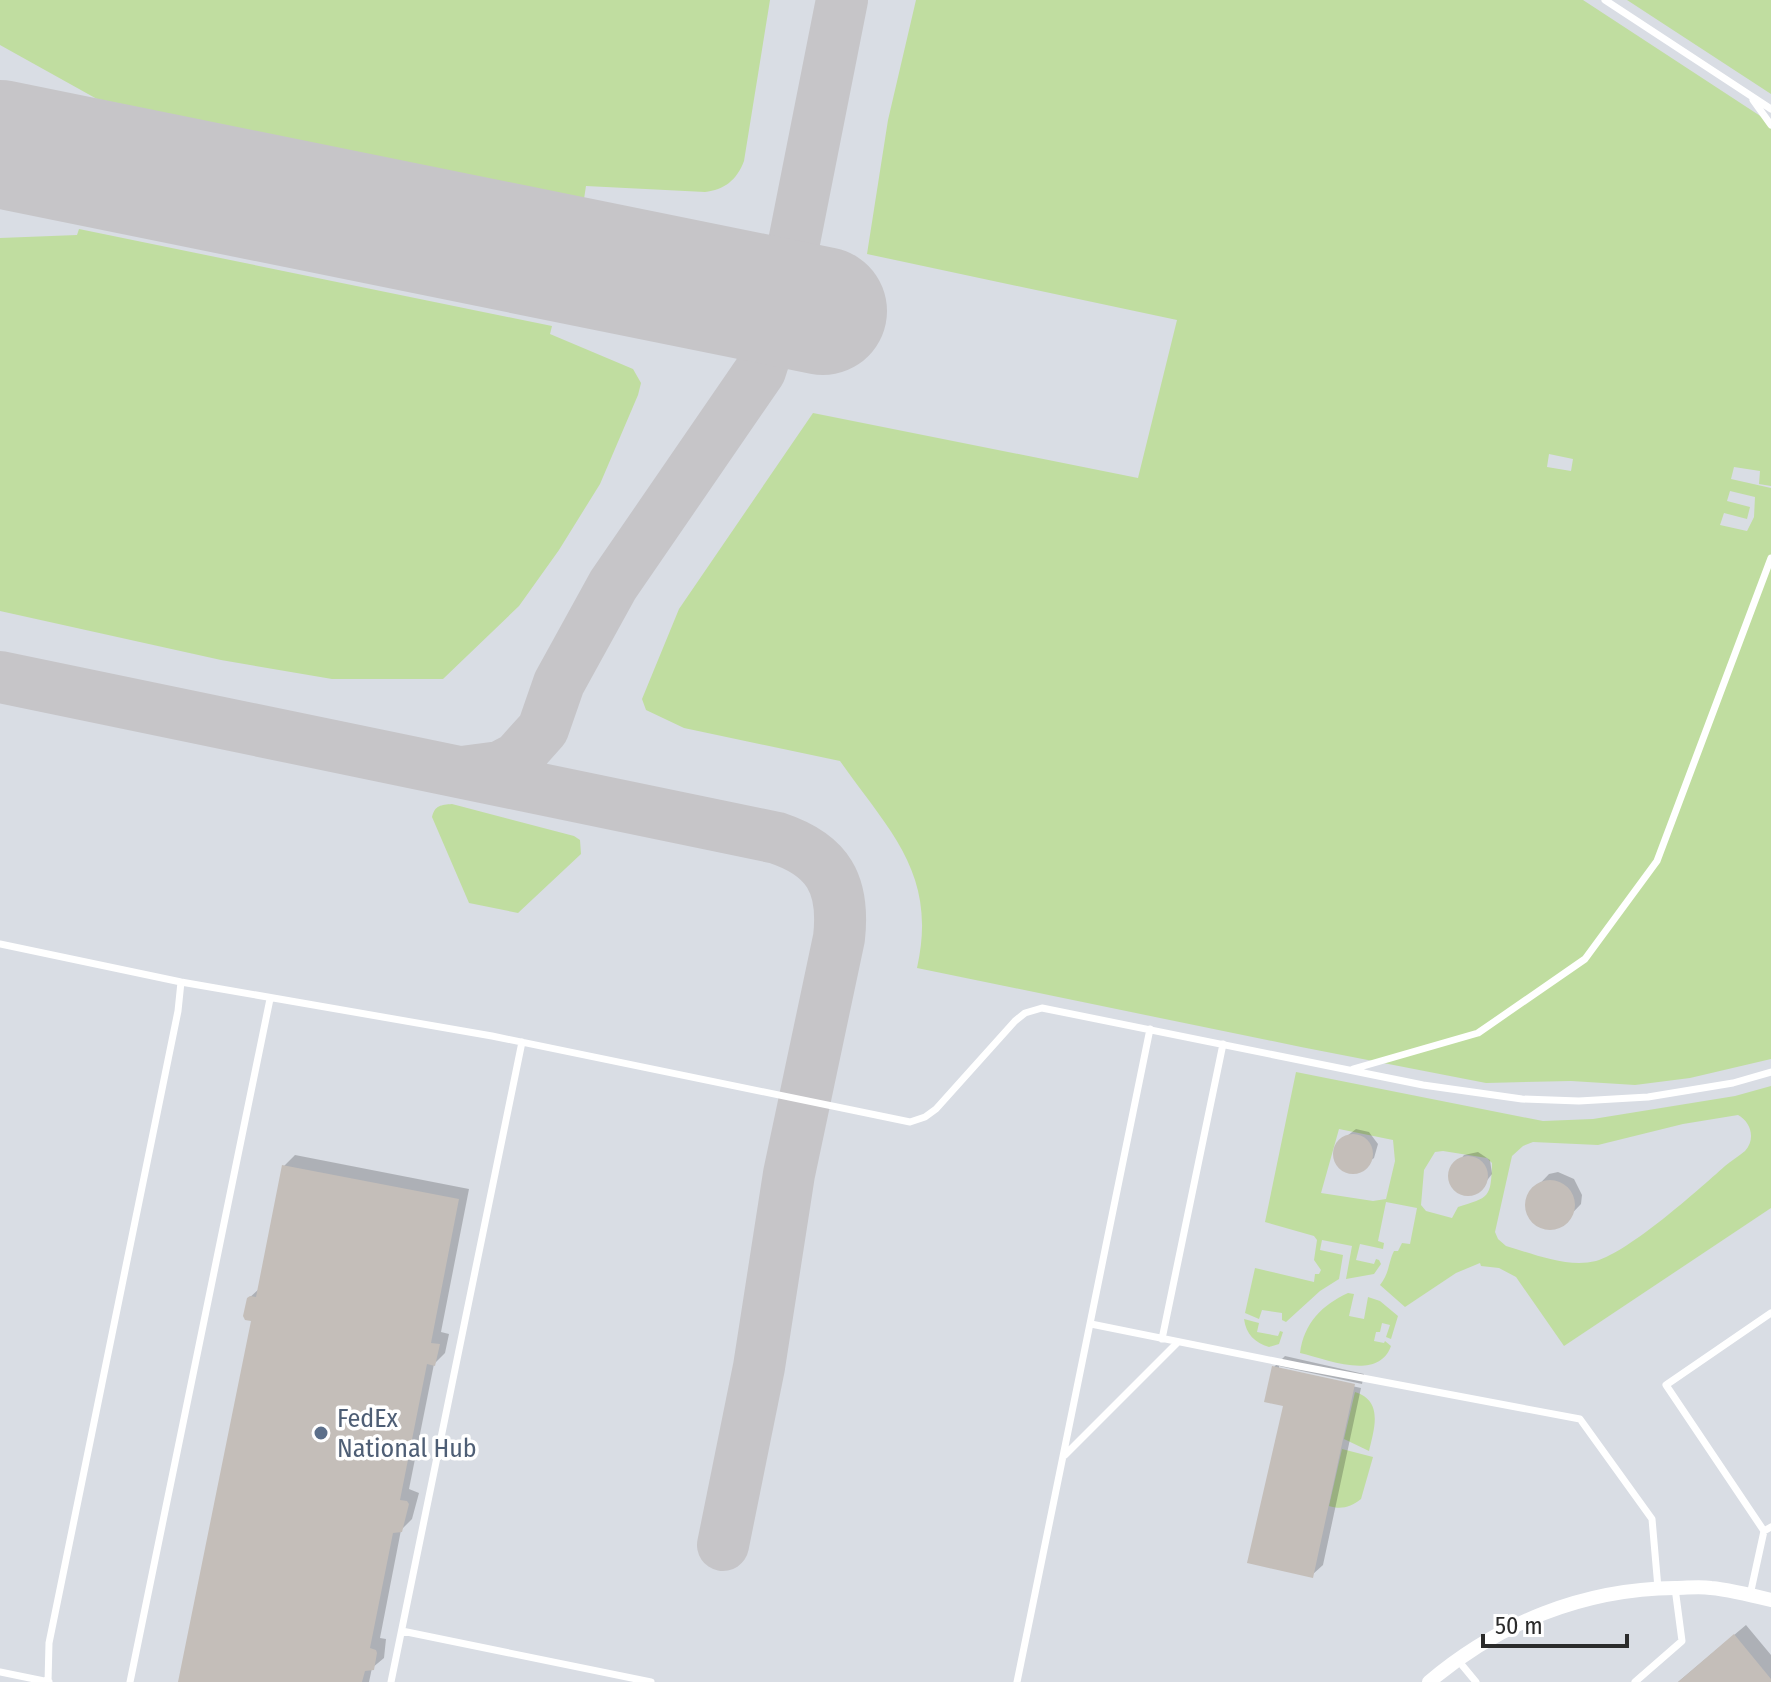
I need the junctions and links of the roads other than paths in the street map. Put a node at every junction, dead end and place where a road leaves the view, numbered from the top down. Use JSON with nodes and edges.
{"nodes":[{"id":1,"x":1605,"y":0,"type":"edge"},
{"id":2,"x":1750,"y":95,"type":"junction"},
{"id":3,"x":1771,"y":109,"type":"edge"},
{"id":4,"x":1771,"y":125,"type":"edge"},
{"id":5,"x":1771,"y":558,"type":"edge"},
{"id":6,"x":0,"y":944,"type":"edge"},
{"id":7,"x":181,"y":982,"type":"junction"},
{"id":8,"x":270,"y":999,"type":"junction"},
{"id":9,"x":1150,"y":1029,"type":"junction"},
{"id":10,"x":522,"y":1042,"type":"junction"},
{"id":11,"x":1223,"y":1044,"type":"junction"},
{"id":12,"x":1351,"y":1070,"type":"junction"},
{"id":13,"x":1771,"y":1072,"type":"edge"},
{"id":14,"x":1771,"y":1313,"type":"edge"},
{"id":15,"x":1091,"y":1324,"type":"junction"},
{"id":16,"x":1162,"y":1339,"type":"junction"},
{"id":17,"x":1178,"y":1342,"type":"junction"},
{"id":18,"x":1063,"y":1457,"type":"junction"},
{"id":19,"x":1768,"y":1529,"type":"edge"},
{"id":20,"x":1658,"y":1588,"type":"junction"},
{"id":21,"x":1675,"y":1588,"type":"junction"},
{"id":22,"x":1750,"y":1595,"type":"junction"},
{"id":23,"x":1771,"y":1600,"type":"edge"},
{"id":24,"x":402,"y":1631,"type":"junction"},
{"id":25,"x":1457,"y":1659,"type":"junction"},
{"id":26,"x":0,"y":1672,"type":"edge"},
{"id":27,"x":48,"y":1682,"type":"edge"},
{"id":28,"x":130,"y":1682,"type":"edge"},
{"id":29,"x":391,"y":1682,"type":"edge"},
{"id":30,"x":651,"y":1682,"type":"edge"},
{"id":31,"x":1017,"y":1682,"type":"edge"},
{"id":32,"x":1429,"y":1682,"type":"edge"},
{"id":33,"x":1476,"y":1682,"type":"edge"},
{"id":34,"x":1635,"y":1682,"type":"edge"}],
"edges":[{"from":1,"to":2,"type":"lane"},
{"from":2,"to":3,"type":"lane"},
{"from":2,"to":4,"type":"lane"},
{"from":5,"to":12,"type":"lane"},
{"from":6,"to":7,"type":"lane"},
{"from":7,"to":8,"type":"lane"},
{"from":7,"to":27,"type":"lane"},
{"from":8,"to":10,"type":"lane"},
{"from":8,"to":28,"type":"lane"},
{"from":9,"to":10,"type":"lane"},
{"from":9,"to":11,"type":"lane"},
{"from":9,"to":15,"type":"lane"},
{"from":10,"to":24,"type":"lane"},
{"from":11,"to":12,"type":"lane"},
{"from":11,"to":16,"type":"lane"},
{"from":12,"to":13,"type":"lane"},
{"from":14,"to":19,"type":"lane"},
{"from":15,"to":16,"type":"lane"},
{"from":15,"to":18,"type":"lane"},
{"from":16,"to":17,"type":"lane"},
{"from":17,"to":18,"type":"lane"},
{"from":17,"to":20,"type":"lane"},
{"from":18,"to":31,"type":"lane"},
{"from":19,"to":22,"type":"lane"},
{"from":20,"to":21,"type":"street"},
{"from":20,"to":25,"type":"street"},
{"from":21,"to":22,"type":"street"},
{"from":21,"to":34,"type":"lane"},
{"from":22,"to":23,"type":"street"},
{"from":24,"to":29,"type":"lane"},
{"from":24,"to":30,"type":"lane"},
{"from":25,"to":32,"type":"street"},
{"from":25,"to":33,"type":"lane"},
{"from":26,"to":27,"type":"lane"}]}
